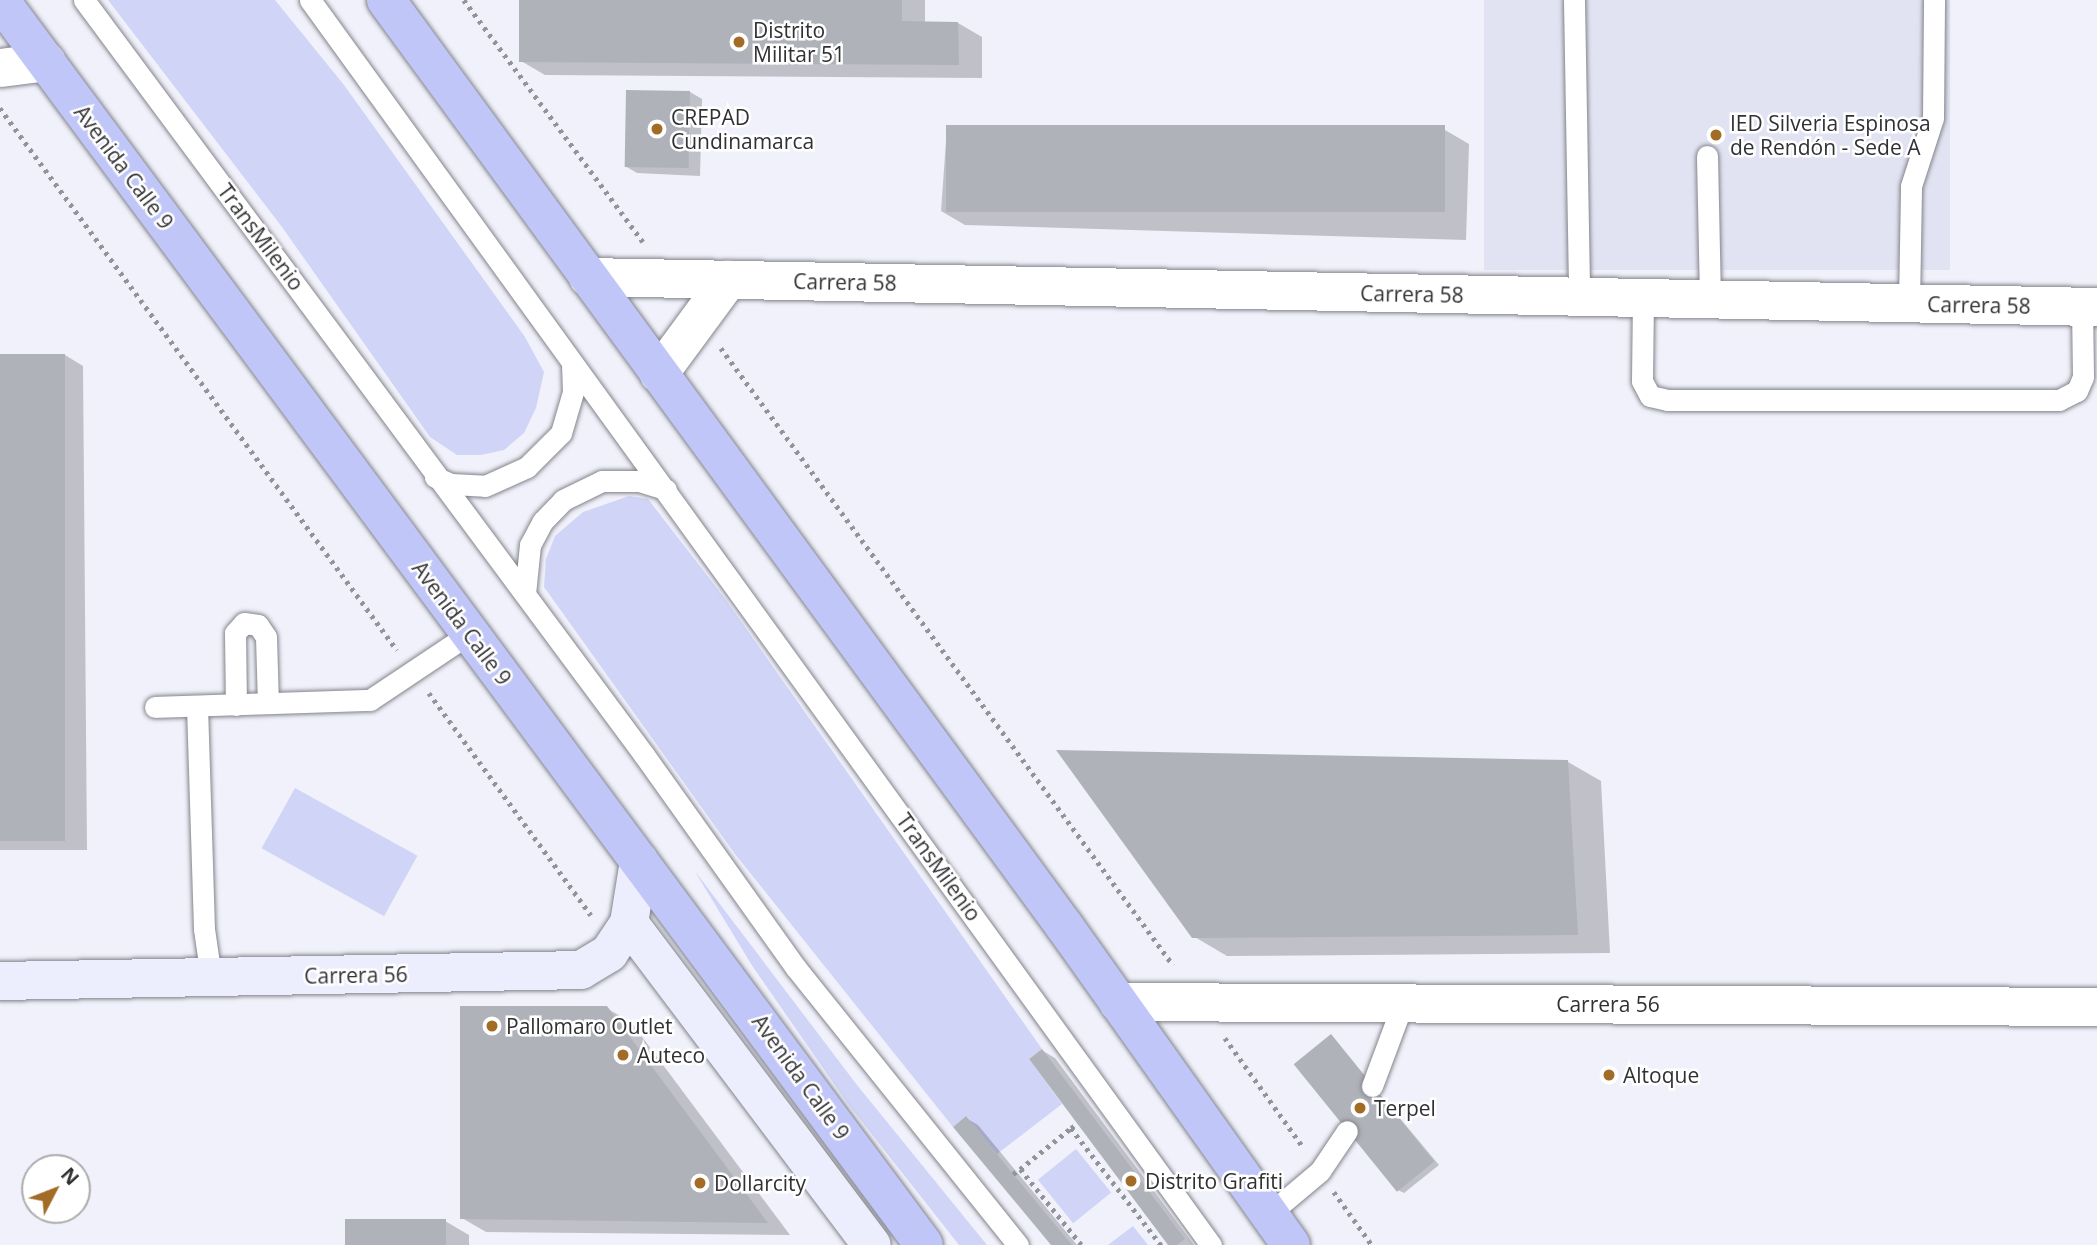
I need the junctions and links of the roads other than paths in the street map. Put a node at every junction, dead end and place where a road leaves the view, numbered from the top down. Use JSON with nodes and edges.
{"nodes":[{"id":1,"x":0,"y":0,"type":"edge"},
{"id":2,"x":84,"y":0,"type":"edge"},
{"id":3,"x":310,"y":0,"type":"edge"},
{"id":4,"x":386,"y":0,"type":"edge"},
{"id":5,"x":1574,"y":0,"type":"edge"},
{"id":6,"x":1934,"y":0,"type":"edge"},
{"id":7,"x":47,"y":62,"type":"junction"},
{"id":8,"x":0,"y":68,"type":"edge"},
{"id":9,"x":1707,"y":156,"type":"dead end"},
{"id":10,"x":588,"y":277,"type":"junction"},
{"id":11,"x":727,"y":280,"type":"junction"},
{"id":12,"x":1579,"y":297,"type":"junction"},
{"id":13,"x":1643,"y":298,"type":"junction"},
{"id":14,"x":1710,"y":300,"type":"junction"},
{"id":15,"x":1909,"y":304,"type":"junction"},
{"id":16,"x":2090,"y":307,"type":"edge"},
{"id":17,"x":572,"y":366,"type":"junction"},
{"id":18,"x":659,"y":374,"type":"junction"},
{"id":19,"x":435,"y":477,"type":"junction"},
{"id":20,"x":666,"y":489,"type":"junction"},
{"id":21,"x":526,"y":594,"type":"junction"},
{"id":22,"x":470,"y":633,"type":"junction"},
{"id":23,"x":268,"y":704,"type":"junction"},
{"id":24,"x":236,"y":705,"type":"junction"},
{"id":25,"x":197,"y":706,"type":"junction"},
{"id":26,"x":155,"y":707,"type":"dead end"},
{"id":27,"x":639,"y":861,"type":"junction"},
{"id":28,"x":612,"y":921,"type":"junction"},
{"id":29,"x":211,"y":977,"type":"junction"},
{"id":30,"x":0,"y":981,"type":"edge"},
{"id":31,"x":1118,"y":1002,"type":"junction"},
{"id":32,"x":1404,"y":1003,"type":"junction"},
{"id":33,"x":2097,"y":1007,"type":"edge"},
{"id":34,"x":1372,"y":1086,"type":"dead end"},
{"id":35,"x":1348,"y":1131,"type":"dead end"},
{"id":36,"x":1269,"y":1214,"type":"junction"},
{"id":37,"x":920,"y":1237,"type":"edge"},
{"id":38,"x":872,"y":1245,"type":"edge"},
{"id":39,"x":1018,"y":1245,"type":"edge"},
{"id":40,"x":1211,"y":1245,"type":"edge"},
{"id":41,"x":1291,"y":1245,"type":"edge"}],
"edges":[{"from":1,"to":7,"type":"highway","name":"Avenida Calle 9"},
{"from":2,"to":19,"type":"lane","name":"TransMilenio"},
{"from":3,"to":17,"type":"lane","name":"TransMilenio"},
{"from":4,"to":10,"type":"highway"},
{"from":5,"to":12,"type":"lane"},
{"from":6,"to":15,"type":"lane"},
{"from":7,"to":8,"type":"street"},
{"from":7,"to":22,"type":"highway","name":"Avenida Calle 9"},
{"from":9,"to":14,"type":"lane"},
{"from":10,"to":11,"type":"street","name":"Carrera 58"},
{"from":10,"to":18,"type":"highway"},
{"from":11,"to":12,"type":"street","name":"Carrera 58"},
{"from":11,"to":18,"type":"street"},
{"from":12,"to":13,"type":"street","name":"Carrera 58"},
{"from":13,"to":14,"type":"street","name":"Carrera 58"},
{"from":13,"to":16,"type":"lane"},
{"from":14,"to":15,"type":"street","name":"Carrera 58"},
{"from":15,"to":16,"type":"street","name":"Carrera 58"},
{"from":17,"to":19,"type":"lane"},
{"from":17,"to":20,"type":"lane","name":"TransMilenio"},
{"from":18,"to":31,"type":"highway"},
{"from":19,"to":21,"type":"lane","name":"TransMilenio"},
{"from":20,"to":21,"type":"lane"},
{"from":20,"to":40,"type":"lane","name":"TransMilenio"},
{"from":21,"to":39,"type":"lane","name":"TransMilenio"},
{"from":22,"to":23,"type":"lane"},
{"from":22,"to":27,"type":"highway","name":"Avenida Calle 9"},
{"from":23,"to":24,"type":"lane"},
{"from":23,"to":24,"type":"lane"},
{"from":24,"to":25,"type":"lane"},
{"from":25,"to":26,"type":"lane"},
{"from":25,"to":29,"type":"lane"},
{"from":27,"to":28,"type":"street","name":"Carrera 56"},
{"from":27,"to":37,"type":"highway","name":"Avenida Calle 9"},
{"from":28,"to":29,"type":"street","name":"Carrera 56"},
{"from":28,"to":38,"type":"street"},
{"from":29,"to":30,"type":"street","name":"Carrera 56"},
{"from":31,"to":32,"type":"street","name":"Carrera 56"},
{"from":31,"to":36,"type":"highway"},
{"from":32,"to":33,"type":"street","name":"Carrera 56"},
{"from":32,"to":34,"type":"lane"},
{"from":35,"to":36,"type":"lane"},
{"from":36,"to":41,"type":"highway"}]}
